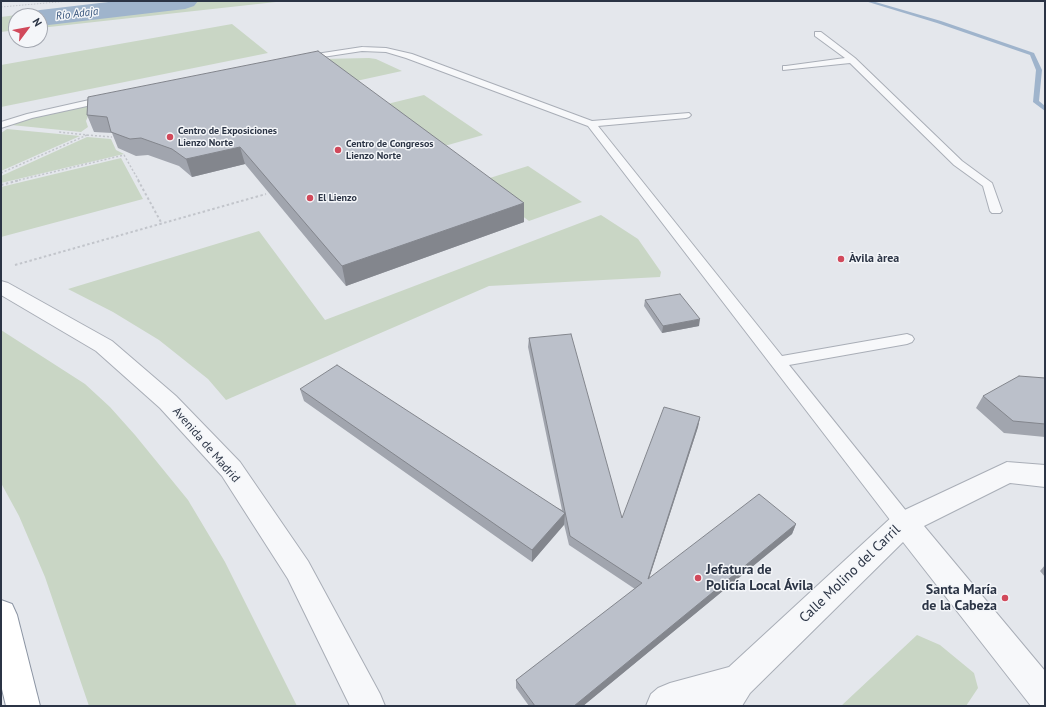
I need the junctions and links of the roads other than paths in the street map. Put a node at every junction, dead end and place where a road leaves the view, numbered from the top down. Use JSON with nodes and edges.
{"nodes":[{"id":1,"x":818,"y":34,"type":"dead end"},
{"id":2,"x":291,"y":60,"type":"edge"},
{"id":3,"x":852,"y":60,"type":"junction"},
{"id":4,"x":786,"y":68,"type":"dead end"},
{"id":5,"x":115,"y":98,"type":"edge"},
{"id":6,"x":686,"y":115,"type":"dead end"},
{"id":7,"x":591,"y":124,"type":"junction"},
{"id":8,"x":1,"y":125,"type":"edge"},
{"id":9,"x":996,"y":211,"type":"dead end"},
{"id":10,"x":1,"y":287,"type":"edge"},
{"id":11,"x":907,"y":339,"type":"dead end"},
{"id":12,"x":777,"y":362,"type":"junction"},
{"id":13,"x":1045,"y":476,"type":"edge"},
{"id":14,"x":904,"y":523,"type":"junction"},
{"id":15,"x":1,"y":615,"type":"edge"},
{"id":16,"x":730,"y":694,"type":"edge"},
{"id":17,"x":1045,"y":697,"type":"edge"},
{"id":18,"x":23,"y":706,"type":"edge"},
{"id":19,"x":368,"y":706,"type":"edge"},
{"id":20,"x":663,"y":706,"type":"edge"}],
"edges":[{"from":1,"to":3,"type":"lane"},
{"from":2,"to":7,"type":"lane"},
{"from":3,"to":4,"type":"lane"},
{"from":3,"to":9,"type":"lane"},
{"from":5,"to":8,"type":"lane"},
{"from":6,"to":7,"type":"lane"},
{"from":7,"to":12,"type":"lane"},
{"from":10,"to":19,"type":"street","name":"Avenida de Madrid"},
{"from":11,"to":12,"type":"lane"},
{"from":12,"to":14,"type":"lane"},
{"from":13,"to":14,"type":"street","name":"Calle Molino del Carril"},
{"from":14,"to":16,"type":"street","name":"Calle Molino del Carril"},
{"from":14,"to":17,"type":"street"},
{"from":15,"to":18,"type":"highway"},
{"from":16,"to":20,"type":"street","name":"Calle Molino del Carril"}]}
